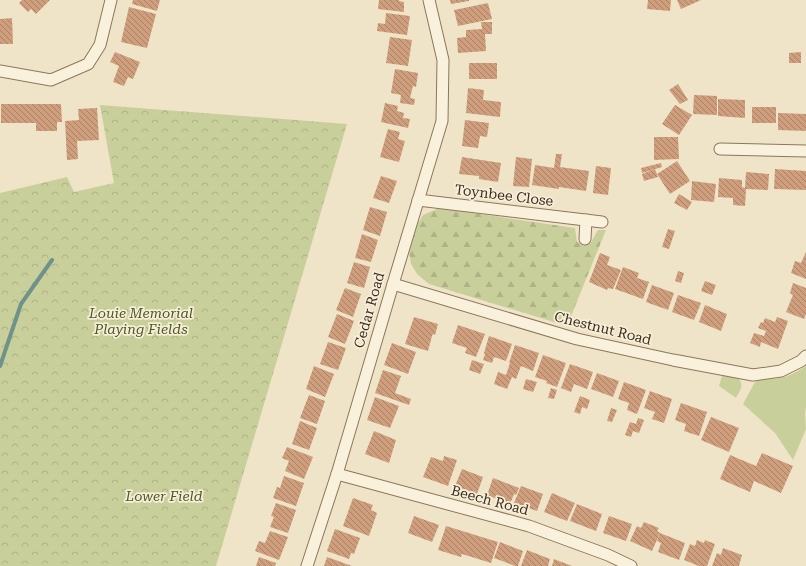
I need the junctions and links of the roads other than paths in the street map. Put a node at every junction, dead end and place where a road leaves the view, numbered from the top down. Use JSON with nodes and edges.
{"nodes":[{"id":1,"x":111,"y":0,"type":"edge"},
{"id":2,"x":429,"y":0,"type":"edge"},
{"id":3,"x":0,"y":71,"type":"edge"},
{"id":4,"x":720,"y":149,"type":"dead end"},
{"id":5,"x":806,"y":151,"type":"edge"},
{"id":6,"x":418,"y":200,"type":"junction"},
{"id":7,"x":586,"y":220,"type":"junction"},
{"id":8,"x":602,"y":222,"type":"dead end"},
{"id":9,"x":585,"y":239,"type":"dead end"},
{"id":10,"x":393,"y":284,"type":"junction"},
{"id":11,"x":806,"y":356,"type":"edge"},
{"id":12,"x":337,"y":474,"type":"junction"},
{"id":13,"x":307,"y":566,"type":"edge"},
{"id":14,"x":631,"y":566,"type":"edge"}],
"edges":[{"from":1,"to":3,"type":"street"},
{"from":2,"to":6,"type":"street","name":"Cedar Road"},
{"from":4,"to":5,"type":"street"},
{"from":6,"to":7,"type":"street","name":"Toynbee Close"},
{"from":6,"to":10,"type":"street","name":"Cedar Road"},
{"from":7,"to":8,"type":"street","name":"Toynbee Close"},
{"from":7,"to":9,"type":"street"},
{"from":10,"to":11,"type":"street","name":"Chestnut Road"},
{"from":10,"to":12,"type":"street","name":"Cedar Road"},
{"from":12,"to":13,"type":"street","name":"Cedar Road"},
{"from":12,"to":14,"type":"street","name":"Beech Road"}]}
